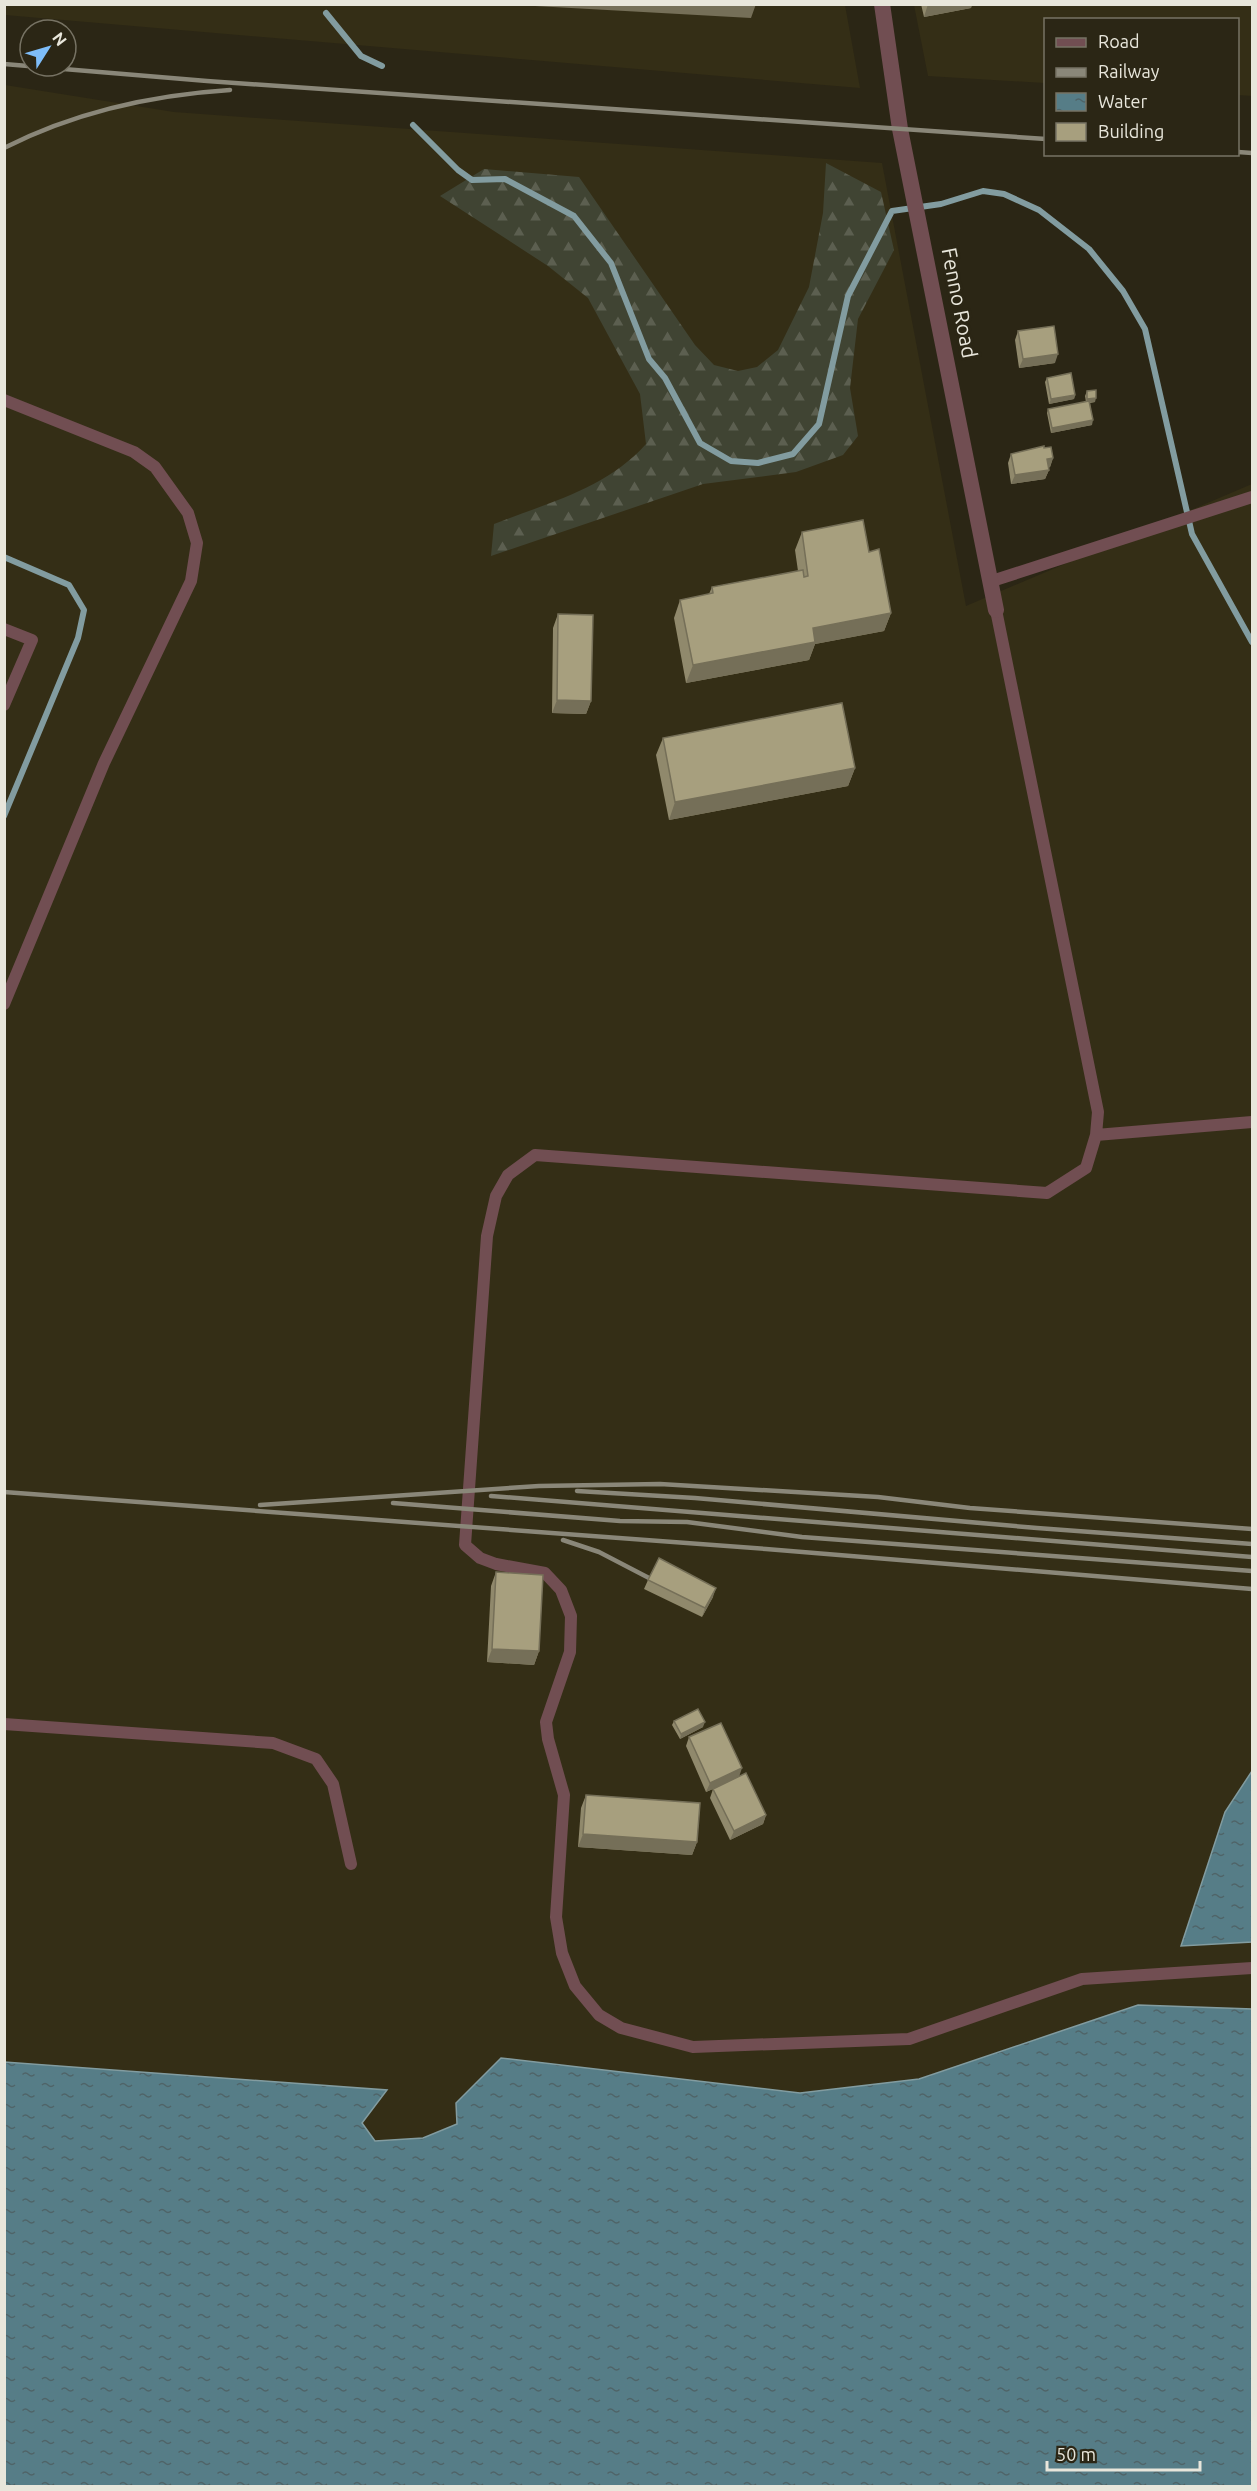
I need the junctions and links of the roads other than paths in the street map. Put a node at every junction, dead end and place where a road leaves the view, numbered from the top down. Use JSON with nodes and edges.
{"nodes":[{"id":1,"x":882,"y":4,"type":"edge"},
{"id":2,"x":4,"y":400,"type":"edge"},
{"id":3,"x":1252,"y":497,"type":"edge"},
{"id":4,"x":992,"y":581,"type":"junction"},
{"id":5,"x":996,"y":610,"type":"joint"},
{"id":6,"x":4,"y":629,"type":"edge"},
{"id":7,"x":4,"y":705,"type":"edge"},
{"id":8,"x":4,"y":1004,"type":"edge"},
{"id":9,"x":1252,"y":1122,"type":"edge"},
{"id":10,"x":1096,"y":1136,"type":"junction"},
{"id":11,"x":4,"y":1724,"type":"edge"},
{"id":12,"x":351,"y":1864,"type":"dead end"},
{"id":13,"x":1252,"y":1968,"type":"edge"}],
"edges":[{"from":1,"to":4,"type":"street","name":"Fenno Road"},
{"from":2,"to":8,"type":"lane"},
{"from":3,"to":4,"type":"lane"},
{"from":4,"to":5,"type":"street","name":"Fenno Road"},
{"from":5,"to":10,"type":"lane"},
{"from":6,"to":7,"type":"lane"},
{"from":9,"to":10,"type":"lane"},
{"from":10,"to":13,"type":"lane"},
{"from":11,"to":12,"type":"lane"}]}
